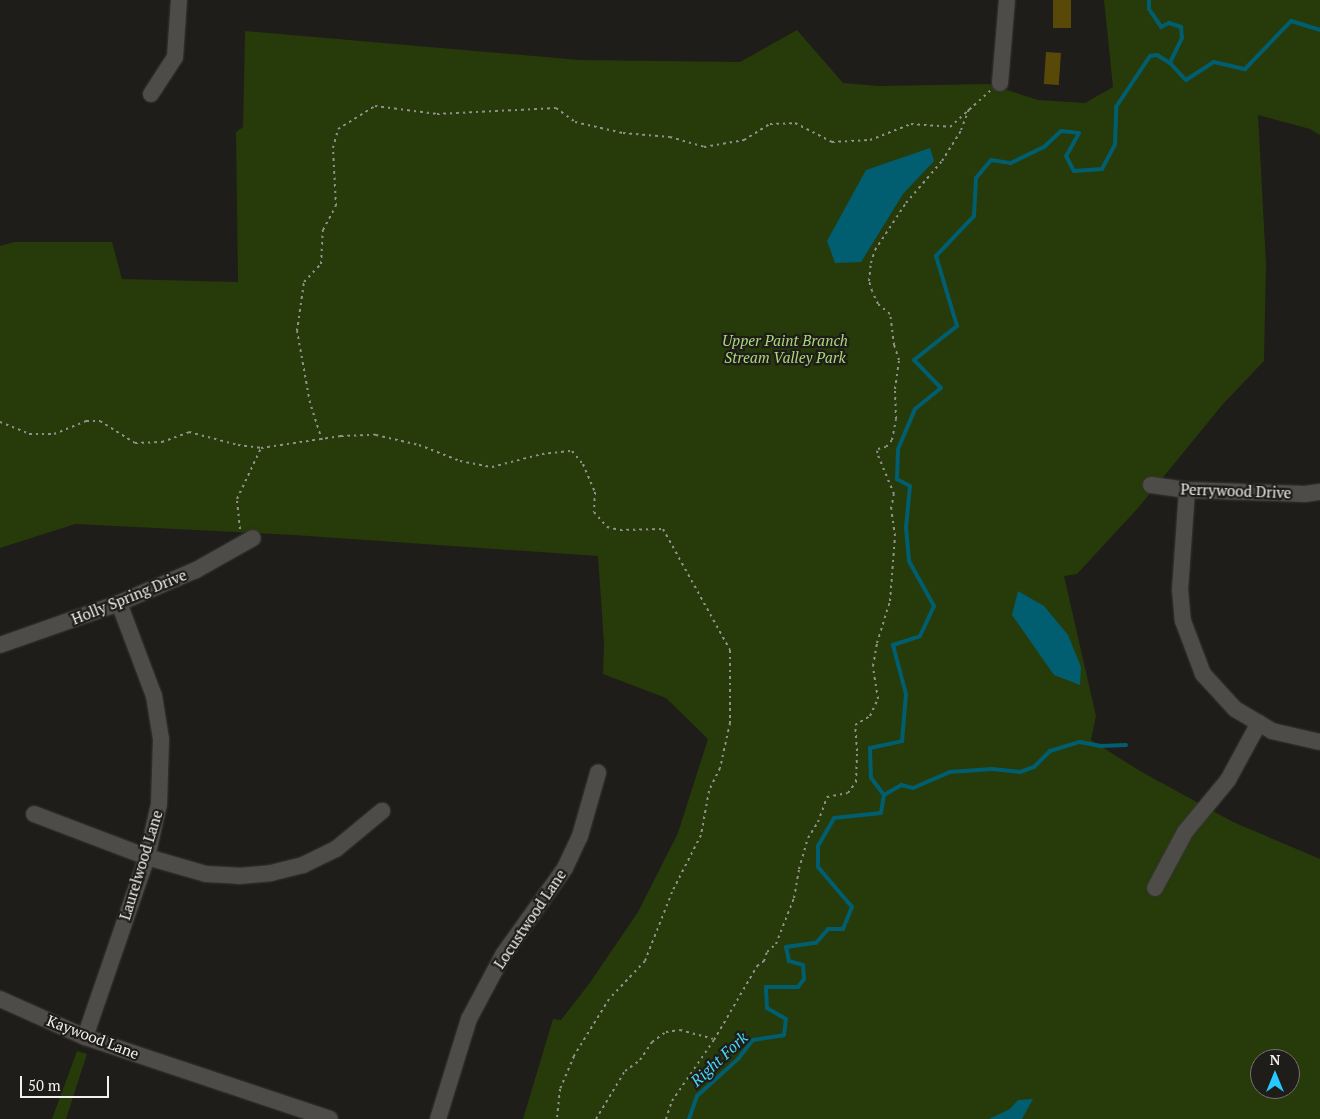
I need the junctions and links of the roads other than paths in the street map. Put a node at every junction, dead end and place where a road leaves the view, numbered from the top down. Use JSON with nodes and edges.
{"nodes":[{"id":1,"x":179,"y":0,"type":"edge"},
{"id":2,"x":1007,"y":0,"type":"edge"},
{"id":3,"x":1000,"y":83,"type":"road end"},
{"id":4,"x":151,"y":94,"type":"dead end"},
{"id":5,"x":1151,"y":485,"type":"dead end"},
{"id":6,"x":1187,"y":490,"type":"junction"},
{"id":7,"x":1320,"y":492,"type":"edge"},
{"id":8,"x":253,"y":538,"type":"dead end"},
{"id":9,"x":119,"y":603,"type":"junction"},
{"id":10,"x":0,"y":645,"type":"edge"},
{"id":11,"x":1259,"y":723,"type":"junction"},
{"id":12,"x":1320,"y":742,"type":"edge"},
{"id":13,"x":598,"y":773,"type":"dead end"},
{"id":14,"x":382,"y":811,"type":"dead end"},
{"id":15,"x":34,"y":814,"type":"dead end"},
{"id":16,"x":147,"y":857,"type":"junction"},
{"id":17,"x":1155,"y":888,"type":"dead end"},
{"id":18,"x":0,"y":999,"type":"edge"},
{"id":19,"x":85,"y":1037,"type":"junction"},
{"id":20,"x":330,"y":1119,"type":"edge"},
{"id":21,"x":438,"y":1119,"type":"edge"}],
"edges":[{"from":1,"to":4,"type":"street"},
{"from":2,"to":3,"type":"street"},
{"from":5,"to":6,"type":"street","name":"Perrywood Drive"},
{"from":6,"to":7,"type":"street","name":"Perrywood Drive"},
{"from":6,"to":11,"type":"street"},
{"from":8,"to":9,"type":"street","name":"Holly Spring Drive"},
{"from":9,"to":10,"type":"street","name":"Holly Spring Drive"},
{"from":9,"to":16,"type":"street","name":"Laurelwood Lane"},
{"from":11,"to":12,"type":"street"},
{"from":11,"to":17,"type":"street"},
{"from":13,"to":21,"type":"street","name":"Locustwood Lane"},
{"from":14,"to":16,"type":"street"},
{"from":15,"to":16,"type":"street"},
{"from":16,"to":19,"type":"street","name":"Laurelwood Lane"},
{"from":18,"to":19,"type":"street","name":"Kaywood Lane"},
{"from":19,"to":20,"type":"street","name":"Kaywood Lane"}]}
